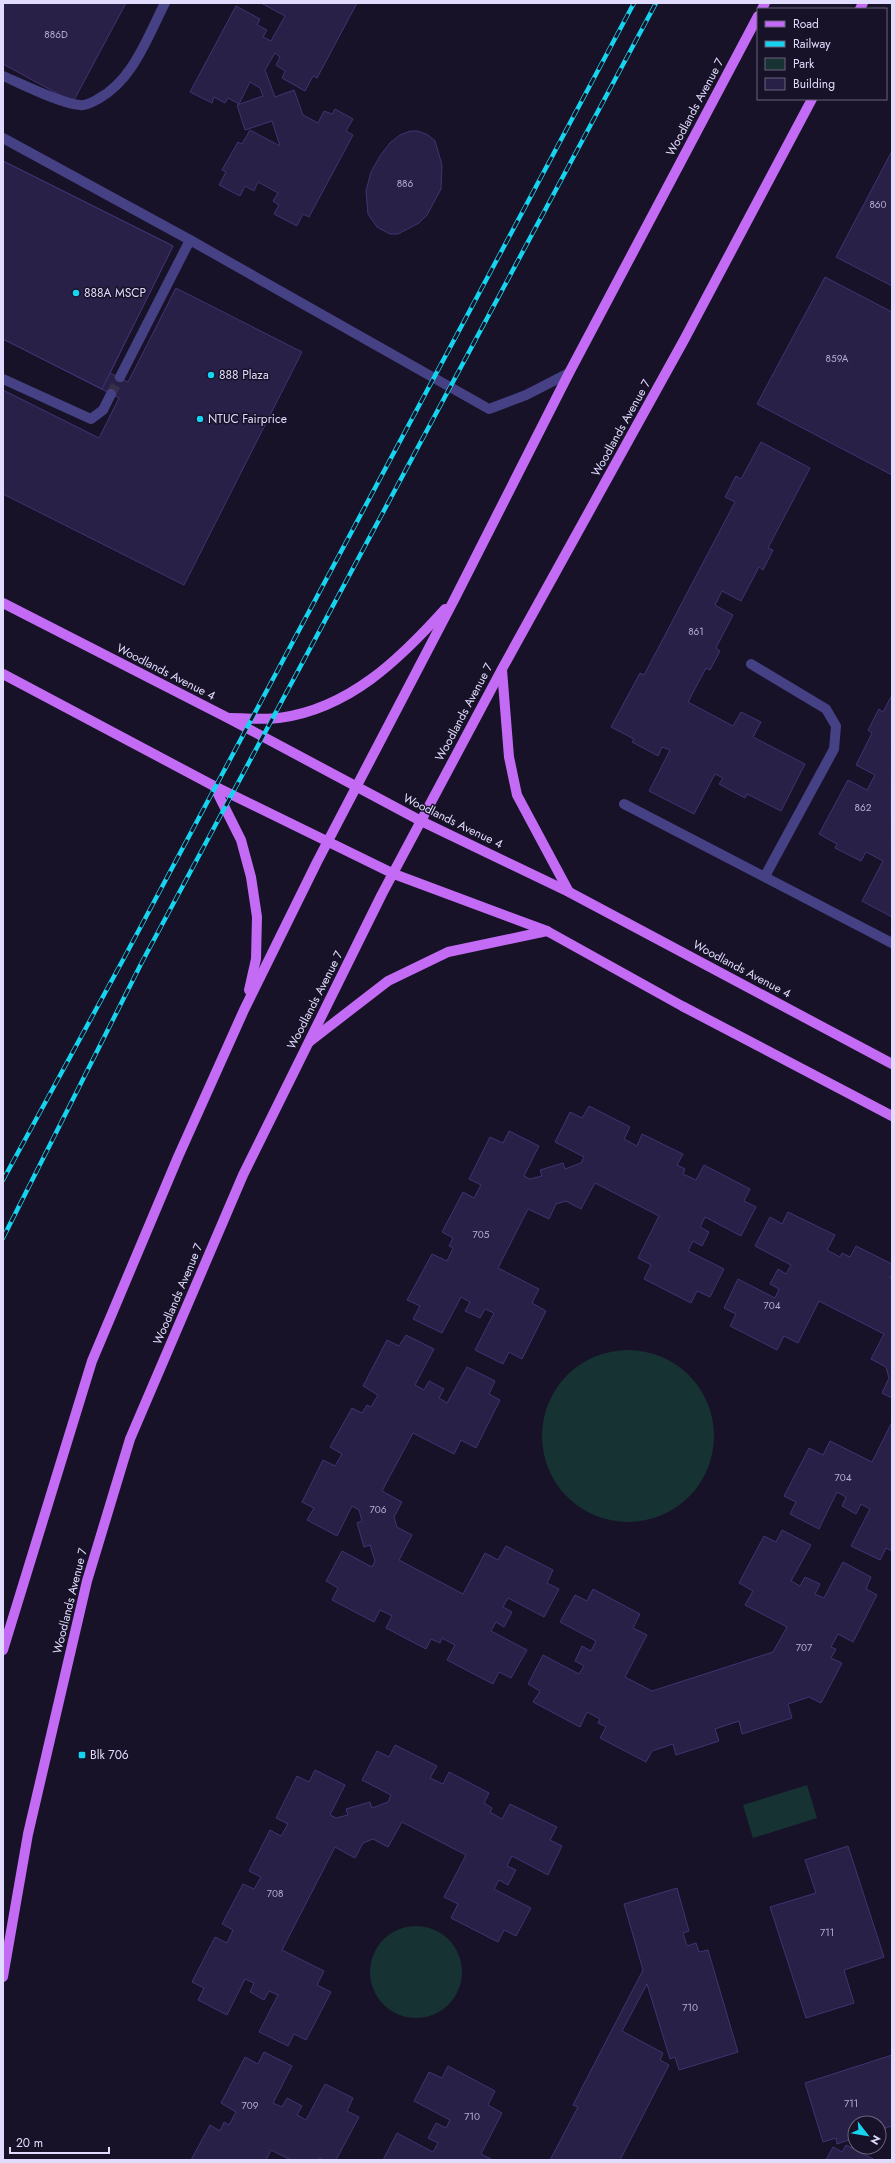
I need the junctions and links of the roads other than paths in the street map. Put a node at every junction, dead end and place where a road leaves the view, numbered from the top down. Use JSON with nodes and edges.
{"nodes":[{"id":1,"x":165,"y":3,"type":"edge"},
{"id":2,"x":757,"y":18,"type":"edge"},
{"id":3,"x":3,"y":76,"type":"edge"},
{"id":4,"x":811,"y":100,"type":"edge"},
{"id":5,"x":3,"y":138,"type":"edge"},
{"id":6,"x":190,"y":240,"type":"junction"},
{"id":7,"x":569,"y":373,"type":"junction"},
{"id":8,"x":120,"y":377,"type":"tunnel mouth"},
{"id":9,"x":3,"y":379,"type":"edge"},
{"id":10,"x":111,"y":394,"type":"tunnel mouth"},
{"id":11,"x":455,"y":598,"type":"junction"},
{"id":12,"x":3,"y":603,"type":"edge"},
{"id":13,"x":751,"y":664,"type":"dead end"},
{"id":14,"x":502,"y":669,"type":"junction"},
{"id":15,"x":3,"y":674,"type":"edge"},
{"id":16,"x":228,"y":718,"type":"junction"},
{"id":17,"x":214,"y":786,"type":"junction"},
{"id":18,"x":357,"y":788,"type":"junction"},
{"id":19,"x":624,"y":804,"type":"dead end"},
{"id":20,"x":420,"y":821,"type":"junction"},
{"id":21,"x":329,"y":842,"type":"junction"},
{"id":22,"x":394,"y":874,"type":"junction"},
{"id":23,"x":765,"y":876,"type":"junction"},
{"id":24,"x":569,"y":892,"type":"junction"},
{"id":25,"x":547,"y":931,"type":"junction"},
{"id":26,"x":892,"y":943,"type":"edge"},
{"id":27,"x":244,"y":1010,"type":"junction"},
{"id":28,"x":307,"y":1044,"type":"junction"},
{"id":29,"x":892,"y":1064,"type":"edge"},
{"id":30,"x":892,"y":1116,"type":"edge"},
{"id":31,"x":3,"y":1650,"type":"edge"},
{"id":32,"x":3,"y":1977,"type":"edge"}],
"edges":[{"from":1,"to":3,"type":"lane"},
{"from":2,"to":7,"type":"main road","name":"Woodlands Avenue 7"},
{"from":4,"to":14,"type":"main road","name":"Woodlands Avenue 7"},
{"from":5,"to":6,"type":"lane"},
{"from":6,"to":7,"type":"lane"},
{"from":6,"to":8,"type":"lane"},
{"from":7,"to":11,"type":"main road","name":"Woodlands Avenue 7"},
{"from":9,"to":10,"type":"lane"},
{"from":11,"to":16,"type":"main road"},
{"from":11,"to":18,"type":"main road","name":"Woodlands Avenue 7"},
{"from":12,"to":16,"type":"main road","name":"Woodlands Avenue 4"},
{"from":13,"to":23,"type":"lane"},
{"from":14,"to":20,"type":"main road","name":"Woodlands Avenue 7"},
{"from":14,"to":24,"type":"main road"},
{"from":15,"to":17,"type":"main road"},
{"from":16,"to":18,"type":"main road","name":"Woodlands Avenue 4"},
{"from":17,"to":21,"type":"main road"},
{"from":17,"to":27,"type":"main road"},
{"from":18,"to":20,"type":"main road","name":"Woodlands Avenue 4"},
{"from":18,"to":21,"type":"main road","name":"Woodlands Avenue 7"},
{"from":19,"to":23,"type":"lane"},
{"from":20,"to":22,"type":"main road","name":"Woodlands Avenue 7"},
{"from":20,"to":24,"type":"main road","name":"Woodlands Avenue 4"},
{"from":21,"to":22,"type":"main road"},
{"from":21,"to":27,"type":"main road","name":"Woodlands Avenue 7"},
{"from":22,"to":25,"type":"main road"},
{"from":22,"to":28,"type":"main road","name":"Woodlands Avenue 7"},
{"from":23,"to":26,"type":"lane"},
{"from":24,"to":29,"type":"main road","name":"Woodlands Avenue 4"},
{"from":25,"to":28,"type":"main road"},
{"from":25,"to":30,"type":"main road"},
{"from":27,"to":31,"type":"main road","name":"Woodlands Avenue 7"},
{"from":28,"to":32,"type":"main road","name":"Woodlands Avenue 7"}]}
